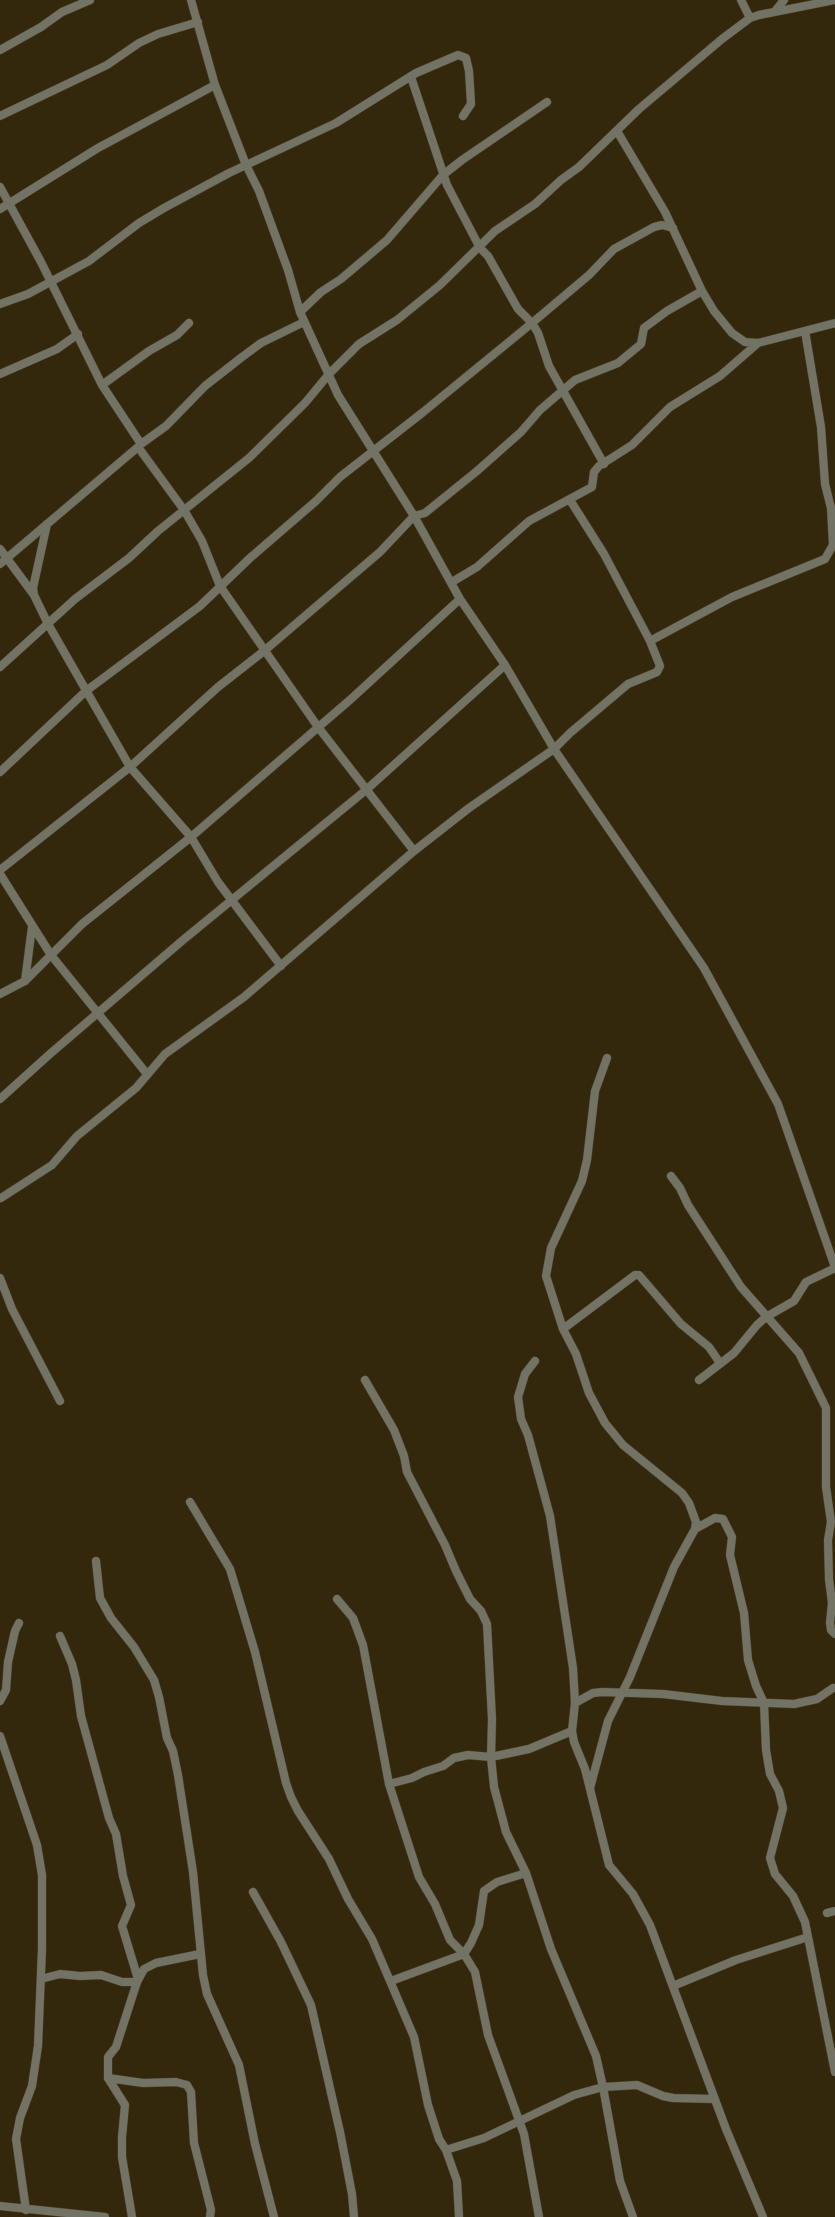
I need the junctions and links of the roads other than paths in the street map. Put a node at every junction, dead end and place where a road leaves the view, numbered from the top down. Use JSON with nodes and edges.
{"nodes":[{"id":1,"x":90,"y":0,"type":"edge"},
{"id":2,"x":191,"y":0,"type":"edge"},
{"id":3,"x":742,"y":0,"type":"edge"},
{"id":4,"x":784,"y":0,"type":"edge"},
{"id":5,"x":835,"y":0,"type":"edge"},
{"id":6,"x":776,"y":10,"type":"junction"},
{"id":7,"x":750,"y":18,"type":"junction"},
{"id":8,"x":198,"y":22,"type":"junction"},
{"id":9,"x":0,"y":50,"type":"edge"},
{"id":10,"x":411,"y":77,"type":"junction"},
{"id":11,"x":215,"y":85,"type":"junction"},
{"id":12,"x":547,"y":102,"type":"dead end"},
{"id":13,"x":0,"y":116,"type":"edge"},
{"id":14,"x":463,"y":116,"type":"dead end"},
{"id":15,"x":617,"y":131,"type":"junction"},
{"id":16,"x":246,"y":165,"type":"junction"},
{"id":17,"x":443,"y":175,"type":"junction"},
{"id":18,"x":0,"y":187,"type":"edge"},
{"id":19,"x":9,"y":204,"type":"junction"},
{"id":20,"x":0,"y":209,"type":"edge"},
{"id":21,"x":673,"y":228,"type":"junction"},
{"id":22,"x":480,"y":248,"type":"junction"},
{"id":23,"x":51,"y":282,"type":"junction"},
{"id":24,"x":702,"y":291,"type":"junction"},
{"id":25,"x":0,"y":304,"type":"edge"},
{"id":26,"x":300,"y":312,"type":"junction"},
{"id":27,"x":304,"y":322,"type":"junction"},
{"id":28,"x":835,"y":322,"type":"edge"},
{"id":29,"x":189,"y":323,"type":"dead end"},
{"id":30,"x":532,"y":323,"type":"junction"},
{"id":31,"x":805,"y":331,"type":"junction"},
{"id":32,"x":78,"y":334,"type":"junction"},
{"id":33,"x":758,"y":343,"type":"junction"},
{"id":34,"x":0,"y":374,"type":"edge"},
{"id":35,"x":329,"y":374,"type":"junction"},
{"id":36,"x":102,"y":385,"type":"junction"},
{"id":37,"x":563,"y":391,"type":"junction"},
{"id":38,"x":140,"y":446,"type":"junction"},
{"id":39,"x":373,"y":451,"type":"junction"},
{"id":40,"x":604,"y":464,"type":"junction"},
{"id":41,"x":570,"y":500,"type":"junction"},
{"id":42,"x":184,"y":510,"type":"junction"},
{"id":43,"x":414,"y":516,"type":"junction"},
{"id":44,"x":47,"y":524,"type":"junction"},
{"id":45,"x":0,"y":550,"type":"edge"},
{"id":46,"x":3,"y":562,"type":"edge"},
{"id":47,"x":452,"y":582,"type":"junction"},
{"id":48,"x":220,"y":586,"type":"junction"},
{"id":49,"x":34,"y":595,"type":"junction"},
{"id":50,"x":460,"y":599,"type":"junction"},
{"id":51,"x":48,"y":624,"type":"junction"},
{"id":52,"x":650,"y":641,"type":"junction"},
{"id":53,"x":264,"y":651,"type":"junction"},
{"id":54,"x":505,"y":665,"type":"junction"},
{"id":55,"x":0,"y":667,"type":"edge"},
{"id":56,"x":86,"y":691,"type":"junction"},
{"id":57,"x":318,"y":727,"type":"junction"},
{"id":58,"x":554,"y":749,"type":"junction"},
{"id":59,"x":130,"y":767,"type":"junction"},
{"id":60,"x":0,"y":772,"type":"edge"},
{"id":61,"x":366,"y":790,"type":"junction"},
{"id":62,"x":191,"y":837,"type":"junction"},
{"id":63,"x":414,"y":851,"type":"junction"},
{"id":64,"x":0,"y":870,"type":"edge"},
{"id":65,"x":0,"y":874,"type":"edge"},
{"id":66,"x":232,"y":899,"type":"junction"},
{"id":67,"x":32,"y":927,"type":"junction"},
{"id":68,"x":51,"y":955,"type":"junction"},
{"id":69,"x":281,"y":966,"type":"junction"},
{"id":70,"x":25,"y":981,"type":"junction"},
{"id":71,"x":0,"y":994,"type":"edge"},
{"id":72,"x":99,"y":1013,"type":"junction"},
{"id":73,"x":607,"y":1058,"type":"dead end"},
{"id":74,"x":147,"y":1074,"type":"junction"},
{"id":75,"x":0,"y":1098,"type":"edge"},
{"id":76,"x":671,"y":1176,"type":"dead end"},
{"id":77,"x":0,"y":1196,"type":"edge"},
{"id":78,"x":835,"y":1268,"type":"edge"},
{"id":79,"x":0,"y":1278,"type":"edge"},
{"id":80,"x":766,"y":1317,"type":"junction"},
{"id":81,"x":563,"y":1329,"type":"junction"},
{"id":82,"x":535,"y":1361,"type":"dead end"},
{"id":83,"x":720,"y":1363,"type":"junction"},
{"id":84,"x":365,"y":1380,"type":"dead end"},
{"id":85,"x":699,"y":1380,"type":"dead end"},
{"id":86,"x":60,"y":1401,"type":"dead end"},
{"id":87,"x":190,"y":1502,"type":"dead end"},
{"id":88,"x":695,"y":1529,"type":"junction"},
{"id":89,"x":96,"y":1561,"type":"dead end"},
{"id":90,"x":337,"y":1599,"type":"dead end"},
{"id":91,"x":19,"y":1622,"type":"dead end"},
{"id":92,"x":835,"y":1634,"type":"edge"},
{"id":93,"x":60,"y":1636,"type":"dead end"},
{"id":94,"x":833,"y":1688,"type":"dead end"},
{"id":95,"x":622,"y":1694,"type":"junction"},
{"id":96,"x":0,"y":1701,"type":"edge"},
{"id":97,"x":575,"y":1703,"type":"junction"},
{"id":98,"x":764,"y":1703,"type":"junction"},
{"id":99,"x":572,"y":1731,"type":"junction"},
{"id":100,"x":0,"y":1736,"type":"edge"},
{"id":101,"x":491,"y":1757,"type":"junction"},
{"id":102,"x":390,"y":1784,"type":"junction"},
{"id":103,"x":590,"y":1788,"type":"junction"},
{"id":104,"x":526,"y":1873,"type":"junction"},
{"id":105,"x":253,"y":1892,"type":"dead end"},
{"id":106,"x":808,"y":1937,"type":"junction"},
{"id":107,"x":200,"y":1954,"type":"junction"},
{"id":108,"x":464,"y":1954,"type":"junction"},
{"id":109,"x":41,"y":1979,"type":"junction"},
{"id":110,"x":137,"y":1980,"type":"junction"},
{"id":111,"x":391,"y":1981,"type":"junction"},
{"id":112,"x":673,"y":1986,"type":"junction"},
{"id":113,"x":835,"y":2072,"type":"edge"},
{"id":114,"x":108,"y":2078,"type":"junction"},
{"id":115,"x":603,"y":2087,"type":"junction"},
{"id":116,"x":714,"y":2099,"type":"junction"},
{"id":117,"x":519,"y":2122,"type":"junction"},
{"id":118,"x":446,"y":2150,"type":"junction"},
{"id":119,"x":0,"y":2206,"type":"edge"},
{"id":120,"x":26,"y":2210,"type":"junction"},
{"id":121,"x":43,"y":2214,"type":"edge"},
{"id":122,"x":105,"y":2217,"type":"edge"},
{"id":123,"x":132,"y":2217,"type":"edge"},
{"id":124,"x":210,"y":2217,"type":"edge"},
{"id":125,"x":274,"y":2217,"type":"edge"},
{"id":126,"x":354,"y":2217,"type":"edge"},
{"id":127,"x":459,"y":2217,"type":"edge"},
{"id":128,"x":539,"y":2217,"type":"edge"},
{"id":129,"x":633,"y":2217,"type":"edge"},
{"id":130,"x":763,"y":2217,"type":"edge"}],
"edges":[{"from":1,"to":9,"type":"street"},
{"from":2,"to":8,"type":"street"},
{"from":3,"to":7,"type":"street"},
{"from":4,"to":6,"type":"street"},
{"from":5,"to":6,"type":"street"},
{"from":6,"to":7,"type":"street"},
{"from":7,"to":15,"type":"street"},
{"from":8,"to":11,"type":"street"},
{"from":8,"to":13,"type":"street"},
{"from":10,"to":14,"type":"street"},
{"from":10,"to":16,"type":"street"},
{"from":10,"to":17,"type":"street"},
{"from":11,"to":16,"type":"street"},
{"from":11,"to":19,"type":"street"},
{"from":12,"to":17,"type":"street"},
{"from":15,"to":21,"type":"street"},
{"from":15,"to":22,"type":"street"},
{"from":16,"to":23,"type":"street"},
{"from":16,"to":26,"type":"street"},
{"from":17,"to":22,"type":"street"},
{"from":17,"to":26,"type":"street"},
{"from":18,"to":19,"type":"street"},
{"from":19,"to":20,"type":"street"},
{"from":19,"to":23,"type":"street"},
{"from":21,"to":24,"type":"street"},
{"from":21,"to":30,"type":"street"},
{"from":22,"to":30,"type":"street"},
{"from":22,"to":35,"type":"street"},
{"from":23,"to":25,"type":"street"},
{"from":23,"to":32,"type":"street"},
{"from":24,"to":33,"type":"street"},
{"from":24,"to":37,"type":"street"},
{"from":26,"to":27,"type":"street"},
{"from":27,"to":35,"type":"street"},
{"from":27,"to":38,"type":"street"},
{"from":28,"to":31,"type":"street"},
{"from":29,"to":36,"type":"street"},
{"from":30,"to":37,"type":"street"},
{"from":30,"to":39,"type":"street"},
{"from":31,"to":33,"type":"street"},
{"from":31,"to":52,"type":"street"},
{"from":32,"to":34,"type":"street"},
{"from":32,"to":36,"type":"street"},
{"from":33,"to":40,"type":"street"},
{"from":35,"to":39,"type":"street"},
{"from":35,"to":42,"type":"street"},
{"from":36,"to":38,"type":"street"},
{"from":37,"to":40,"type":"street"},
{"from":37,"to":43,"type":"street"},
{"from":38,"to":42,"type":"street"},
{"from":38,"to":44,"type":"street"},
{"from":39,"to":43,"type":"street"},
{"from":39,"to":48,"type":"street"},
{"from":40,"to":41,"type":"street"},
{"from":41,"to":47,"type":"street"},
{"from":41,"to":52,"type":"street"},
{"from":42,"to":48,"type":"street"},
{"from":42,"to":51,"type":"street"},
{"from":43,"to":47,"type":"street"},
{"from":43,"to":53,"type":"street"},
{"from":44,"to":46,"type":"street"},
{"from":44,"to":49,"type":"street"},
{"from":45,"to":46,"type":"street"},
{"from":46,"to":49,"type":"street"},
{"from":47,"to":50,"type":"street"},
{"from":48,"to":53,"type":"street"},
{"from":48,"to":56,"type":"street"},
{"from":49,"to":51,"type":"street"},
{"from":50,"to":54,"type":"street"},
{"from":50,"to":57,"type":"street"},
{"from":51,"to":55,"type":"street"},
{"from":51,"to":56,"type":"street"},
{"from":52,"to":58,"type":"street"},
{"from":53,"to":57,"type":"street"},
{"from":53,"to":59,"type":"street"},
{"from":54,"to":58,"type":"street"},
{"from":54,"to":61,"type":"street"},
{"from":56,"to":59,"type":"street"},
{"from":56,"to":60,"type":"street"},
{"from":57,"to":61,"type":"street"},
{"from":57,"to":62,"type":"street"},
{"from":58,"to":63,"type":"street"},
{"from":58,"to":78,"type":"street"},
{"from":59,"to":62,"type":"street"},
{"from":59,"to":64,"type":"street"},
{"from":61,"to":63,"type":"street"},
{"from":61,"to":66,"type":"street"},
{"from":62,"to":66,"type":"street"},
{"from":62,"to":68,"type":"street"},
{"from":63,"to":69,"type":"street"},
{"from":65,"to":67,"type":"street"},
{"from":66,"to":69,"type":"street"},
{"from":66,"to":72,"type":"street"},
{"from":67,"to":68,"type":"street"},
{"from":67,"to":70,"type":"street"},
{"from":68,"to":70,"type":"street"},
{"from":68,"to":72,"type":"street"},
{"from":69,"to":74,"type":"street"},
{"from":70,"to":71,"type":"street"},
{"from":72,"to":74,"type":"street"},
{"from":72,"to":75,"type":"street"},
{"from":73,"to":81,"type":"street"},
{"from":74,"to":77,"type":"street"},
{"from":76,"to":80,"type":"street"},
{"from":78,"to":80,"type":"street"},
{"from":79,"to":86,"type":"street"},
{"from":80,"to":83,"type":"street"},
{"from":80,"to":92,"type":"street"},
{"from":81,"to":83,"type":"street"},
{"from":81,"to":88,"type":"street"},
{"from":82,"to":97,"type":"street"},
{"from":83,"to":85,"type":"street"},
{"from":84,"to":101,"type":"street"},
{"from":87,"to":111,"type":"street"},
{"from":88,"to":95,"type":"street"},
{"from":88,"to":98,"type":"street"},
{"from":89,"to":107,"type":"street"},
{"from":90,"to":102,"type":"street"},
{"from":91,"to":96,"type":"street"},
{"from":93,"to":110,"type":"street"},
{"from":94,"to":98,"type":"street"},
{"from":95,"to":97,"type":"street"},
{"from":95,"to":98,"type":"street"},
{"from":95,"to":103,"type":"street"},
{"from":97,"to":99,"type":"street"},
{"from":98,"to":106,"type":"street"},
{"from":99,"to":101,"type":"street"},
{"from":99,"to":103,"type":"street"},
{"from":100,"to":109,"type":"street"},
{"from":101,"to":102,"type":"street"},
{"from":101,"to":104,"type":"street"},
{"from":102,"to":108,"type":"street"},
{"from":103,"to":112,"type":"street"},
{"from":104,"to":108,"type":"street"},
{"from":104,"to":115,"type":"street"},
{"from":105,"to":126,"type":"street"},
{"from":106,"to":112,"type":"street"},
{"from":106,"to":113,"type":"street"},
{"from":107,"to":110,"type":"street"},
{"from":107,"to":125,"type":"street"},
{"from":108,"to":111,"type":"street"},
{"from":108,"to":117,"type":"street"},
{"from":109,"to":110,"type":"street"},
{"from":109,"to":120,"type":"street"},
{"from":110,"to":114,"type":"street"},
{"from":111,"to":118,"type":"street"},
{"from":112,"to":116,"type":"street"},
{"from":114,"to":123,"type":"street"},
{"from":114,"to":124,"type":"street"},
{"from":115,"to":116,"type":"street"},
{"from":115,"to":117,"type":"street"},
{"from":115,"to":129,"type":"street"},
{"from":116,"to":130,"type":"street"},
{"from":117,"to":118,"type":"street"},
{"from":117,"to":128,"type":"street"},
{"from":118,"to":127,"type":"street"},
{"from":119,"to":120,"type":"street"},
{"from":120,"to":121,"type":"street"},
{"from":121,"to":122,"type":"street"}]}
